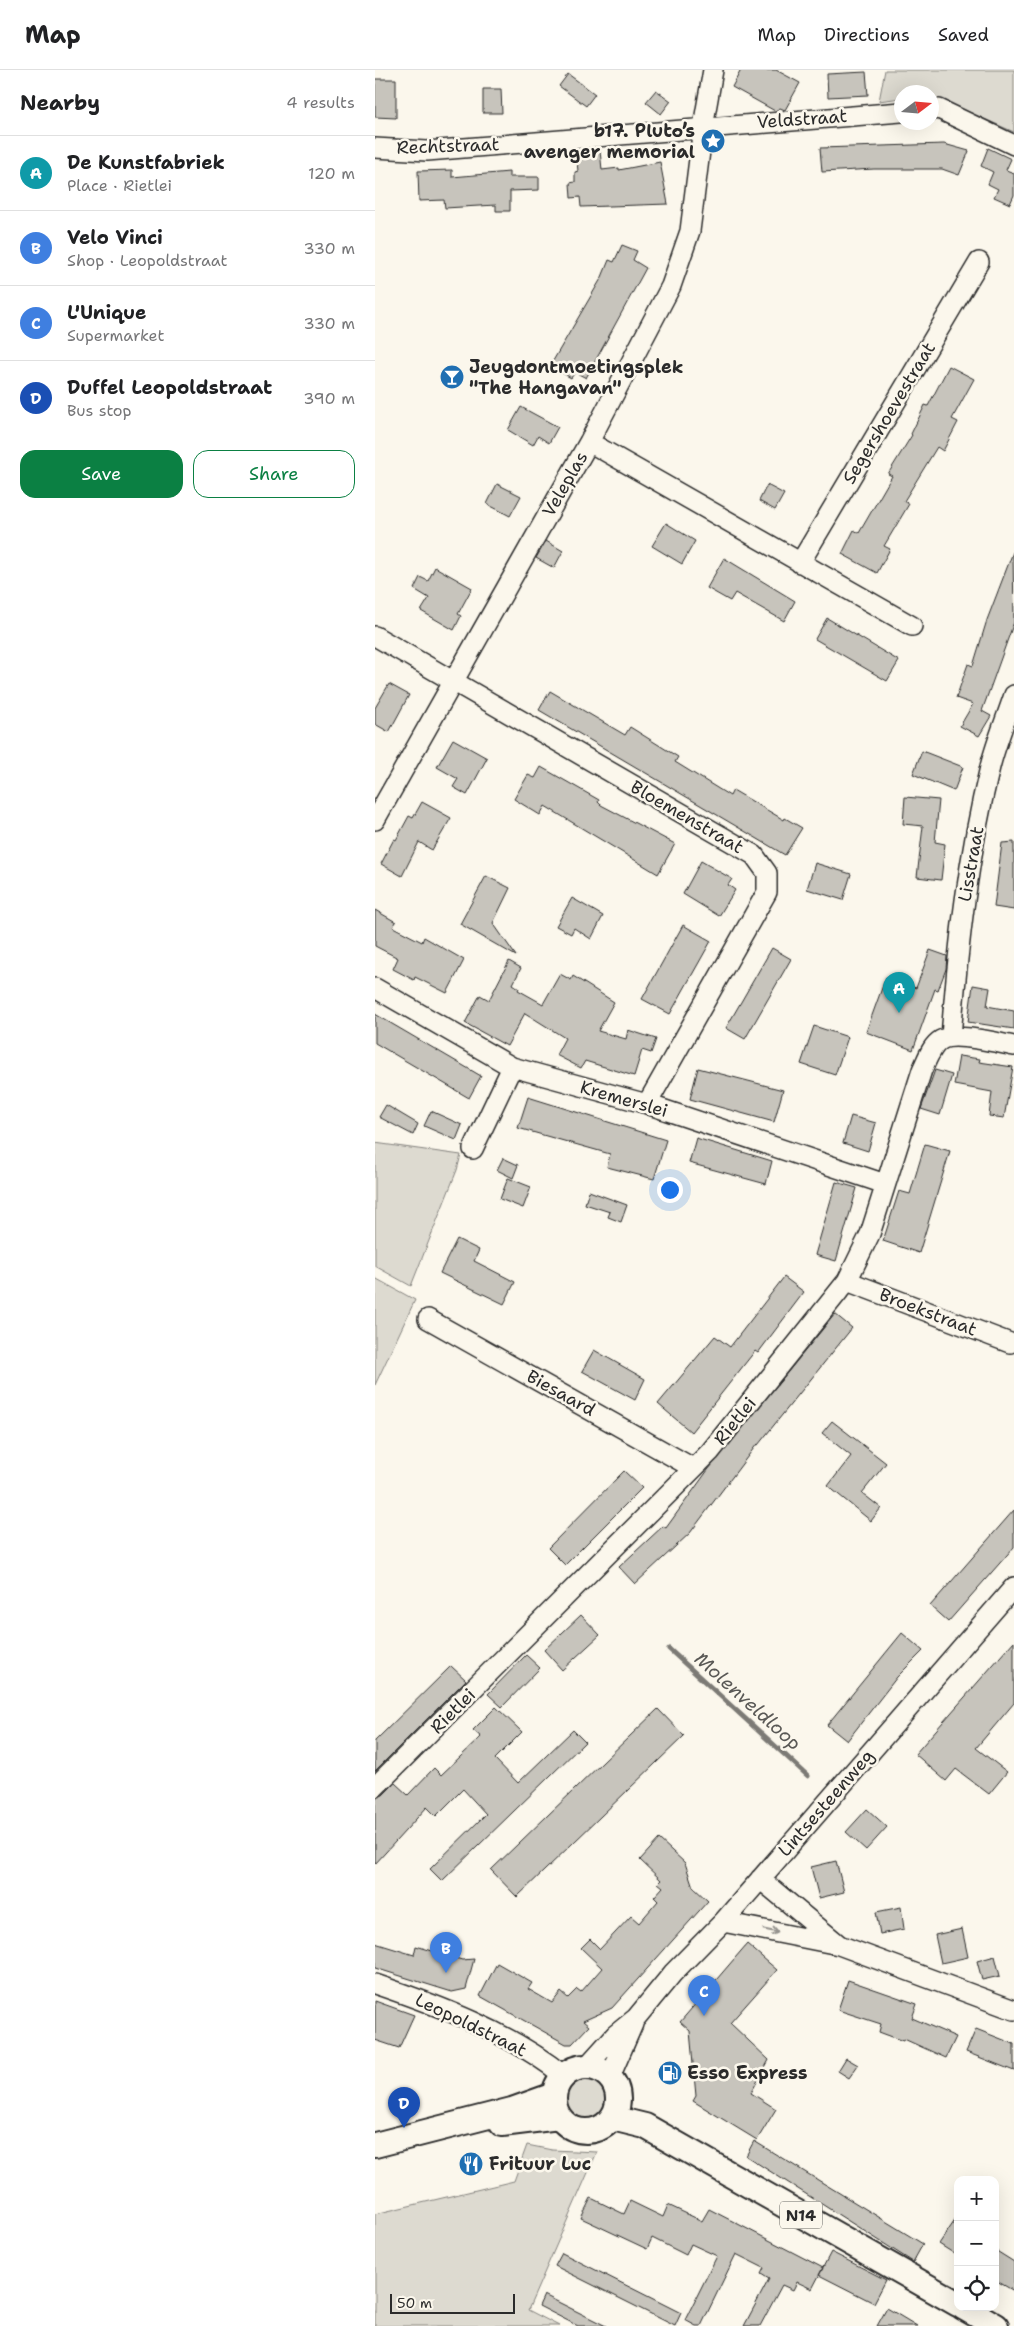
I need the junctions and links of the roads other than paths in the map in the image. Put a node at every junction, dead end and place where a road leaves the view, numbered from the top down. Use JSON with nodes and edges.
{"nodes":[{"id":1,"x":713,"y":70,"type":"edge"},
{"id":2,"x":939,"y":109,"type":"edge"},
{"id":3,"x":894,"y":113,"type":"edge"},
{"id":4,"x":703,"y":127,"type":"junction"},
{"id":5,"x":1014,"y":144,"type":"edge"},
{"id":6,"x":375,"y":148,"type":"edge"},
{"id":7,"x":979,"y":262,"type":"dead end"},
{"id":8,"x":589,"y":442,"type":"junction"},
{"id":9,"x":800,"y":563,"type":"junction"},
{"id":10,"x":912,"y":626,"type":"dead end"},
{"id":11,"x":375,"y":636,"type":"edge"},
{"id":12,"x":452,"y":682,"type":"junction"},
{"id":13,"x":1014,"y":695,"type":"edge"},
{"id":14,"x":375,"y":820,"type":"edge"},
{"id":15,"x":375,"y":988,"type":"edge"},
{"id":16,"x":951,"y":1037,"type":"junction"},
{"id":17,"x":1014,"y":1046,"type":"edge"},
{"id":18,"x":512,"y":1067,"type":"junction"},
{"id":19,"x":647,"y":1104,"type":"junction"},
{"id":20,"x":473,"y":1149,"type":"dead end"},
{"id":21,"x":885,"y":1184,"type":"junction"},
{"id":22,"x":847,"y":1281,"type":"junction"},
{"id":23,"x":428,"y":1319,"type":"dead end"},
{"id":24,"x":1010,"y":1343,"type":"dead end"},
{"id":25,"x":693,"y":1468,"type":"junction"},
{"id":26,"x":1014,"y":1587,"type":"edge"},
{"id":27,"x":375,"y":1787,"type":"edge"},
{"id":28,"x":760,"y":1879,"type":"junction"},
{"id":29,"x":723,"y":1922,"type":"junction"},
{"id":30,"x":839,"y":1945,"type":"junction"},
{"id":31,"x":375,"y":1984,"type":"edge"},
{"id":32,"x":1014,"y":2010,"type":"edge"},
{"id":33,"x":636,"y":2018,"type":"junction"},
{"id":34,"x":587,"y":2066,"type":"junction"},
{"id":35,"x":559,"y":2096,"type":"junction"},
{"id":36,"x":613,"y":2097,"type":"junction"},
{"id":37,"x":375,"y":2145,"type":"edge"},
{"id":38,"x":954,"y":2302,"type":"edge"},
{"id":39,"x":970,"y":2311,"type":"edge"},
{"id":40,"x":996,"y":2326,"type":"edge"}],
"edges":[{"from":1,"to":4,"type":"street"},
{"from":2,"to":5,"type":"street"},
{"from":3,"to":4,"type":"street","name":"Veldstraat"},
{"from":4,"to":6,"type":"street","name":"Rechtstraat"},
{"from":4,"to":8,"type":"street","name":"Veleplas"},
{"from":7,"to":9,"type":"street","name":"Segershoevestraat"},
{"from":8,"to":9,"type":"street"},
{"from":8,"to":12,"type":"street","name":"Veleplas"},
{"from":9,"to":10,"type":"street"},
{"from":11,"to":12,"type":"street","name":"Bloemenstraat"},
{"from":12,"to":14,"type":"street","name":"Veleplas"},
{"from":12,"to":19,"type":"street","name":"Bloemenstraat"},
{"from":13,"to":16,"type":"street","name":"Lisstraat"},
{"from":15,"to":18,"type":"street","name":"Kremerslei"},
{"from":16,"to":17,"type":"street"},
{"from":16,"to":21,"type":"street","name":"Rietlei"},
{"from":18,"to":19,"type":"street","name":"Kremerslei"},
{"from":18,"to":20,"type":"street"},
{"from":19,"to":21,"type":"street","name":"Kremerslei"},
{"from":21,"to":22,"type":"street","name":"Rietlei"},
{"from":22,"to":24,"type":"street","name":"Broekstraat"},
{"from":22,"to":25,"type":"street","name":"Rietlei"},
{"from":23,"to":25,"type":"street","name":"Biesaard"},
{"from":25,"to":27,"type":"street","name":"Rietlei"},
{"from":26,"to":28,"type":"street","name":"Lintsesteenweg"},
{"from":28,"to":29,"type":"street","name":"Lintsesteenweg"},
{"from":28,"to":30,"type":"street"},
{"from":29,"to":30,"type":"street","one_way":true},
{"from":29,"to":33,"type":"street","name":"Lintsesteenweg"},
{"from":30,"to":32,"type":"street"},
{"from":31,"to":35,"type":"street","name":"Leopoldstraat"},
{"from":33,"to":34,"type":"street"},
{"from":33,"to":36,"type":"street"},
{"from":34,"to":35,"type":"main road"},
{"from":34,"to":36,"type":"main road","number":"N14"},
{"from":35,"to":36,"type":"main road"},
{"from":35,"to":37,"type":"main road"},
{"from":36,"to":38,"type":"main road","number":"N14"},
{"from":39,"to":40,"type":"main road"}]}
